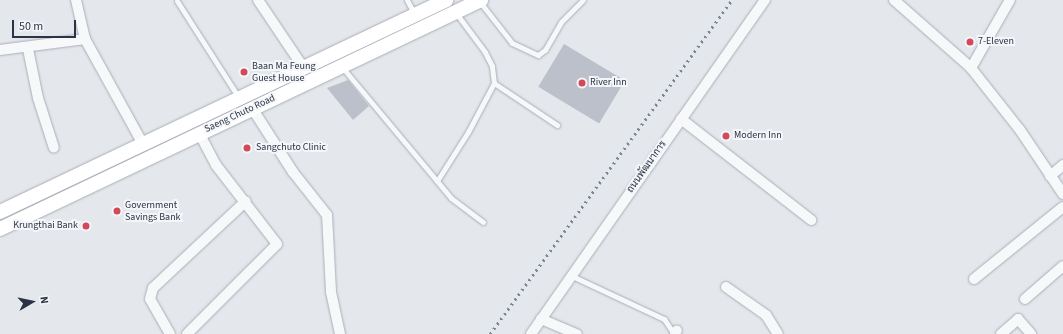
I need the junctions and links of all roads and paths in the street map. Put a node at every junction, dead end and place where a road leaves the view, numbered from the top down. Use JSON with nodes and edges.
{"nodes":[{"id":1,"x":76,"y":0,"type":"edge"},
{"id":2,"x":258,"y":0,"type":"edge"},
{"id":3,"x":406,"y":0,"type":"edge"},
{"id":4,"x":446,"y":0,"type":"edge"},
{"id":5,"x":583,"y":0,"type":"edge"},
{"id":6,"x":765,"y":0,"type":"edge"},
{"id":7,"x":894,"y":0,"type":"edge"},
{"id":8,"x":1010,"y":0,"type":"edge"},
{"id":9,"x":177,"y":1,"type":"edge"},
{"id":10,"x":480,"y":1,"type":"edge"},
{"id":11,"x":455,"y":12,"type":"junction"},
{"id":12,"x":414,"y":15,"type":"junction"},
{"id":13,"x":85,"y":39,"type":"junction"},
{"id":14,"x":28,"y":49,"type":"junction"},
{"id":15,"x":0,"y":50,"type":"edge"},
{"id":16,"x":342,"y":66,"type":"junction"},
{"id":17,"x":303,"y":67,"type":"junction"},
{"id":18,"x":971,"y":68,"type":"junction"},
{"id":19,"x":494,"y":83,"type":"junction"},
{"id":20,"x":239,"y":98,"type":"junction"},
{"id":21,"x":252,"y":108,"type":"junction"},
{"id":22,"x":681,"y":119,"type":"junction"},
{"id":23,"x":557,"y":126,"type":"dead end"},
{"id":24,"x":199,"y":133,"type":"junction"},
{"id":25,"x":143,"y":144,"type":"junction"},
{"id":26,"x":54,"y":148,"type":"dead end"},
{"id":27,"x":1063,"y":165,"type":"edge"},
{"id":28,"x":1050,"y":176,"type":"junction"},
{"id":29,"x":437,"y":181,"type":"junction"},
{"id":30,"x":1063,"y":194,"type":"edge"},
{"id":31,"x":246,"y":201,"type":"junction"},
{"id":32,"x":1063,"y":207,"type":"edge"},
{"id":33,"x":0,"y":212,"type":"edge"},
{"id":34,"x":811,"y":220,"type":"dead end"},
{"id":35,"x":483,"y":222,"type":"dead end"},
{"id":36,"x":0,"y":229,"type":"edge"},
{"id":37,"x":1063,"y":266,"type":"edge"},
{"id":38,"x":572,"y":276,"type":"junction"},
{"id":39,"x":974,"y":279,"type":"dead end"},
{"id":40,"x":726,"y":287,"type":"dead end"},
{"id":41,"x":1025,"y":299,"type":"dead end"},
{"id":42,"x":541,"y":319,"type":"junction"},
{"id":43,"x":675,"y":333,"type":"edge"},
{"id":44,"x":170,"y":334,"type":"edge"},
{"id":45,"x":187,"y":334,"type":"edge"},
{"id":46,"x":340,"y":334,"type":"edge"},
{"id":47,"x":531,"y":334,"type":"edge"},
{"id":48,"x":577,"y":334,"type":"edge"},
{"id":49,"x":777,"y":334,"type":"edge"},
{"id":50,"x":1001,"y":334,"type":"edge"},
{"id":51,"x":1031,"y":334,"type":"edge"}],
"edges":[{"from":1,"to":13,"type":"street"},
{"from":2,"to":17,"type":"street"},
{"from":3,"to":12,"type":"lane"},
{"from":4,"to":12,"type":"main road","name":"Saeng Chuto Road"},
{"from":5,"to":10,"type":"lane"},
{"from":6,"to":22,"type":"street","name":"ถนนพัฒนาการ"},
{"from":7,"to":18,"type":"street"},
{"from":8,"to":18,"type":"street"},
{"from":9,"to":20,"type":"lane"},
{"from":10,"to":11,"type":"main road","name":"Saeng Chuto Road"},
{"from":11,"to":16,"type":"main road","name":"Saeng Chuto Road"},
{"from":11,"to":19,"type":"lane"},
{"from":12,"to":17,"type":"main road","name":"Saeng Chuto Road"},
{"from":13,"to":14,"type":"street"},
{"from":13,"to":25,"type":"street"},
{"from":14,"to":15,"type":"street"},
{"from":14,"to":26,"type":"street"},
{"from":16,"to":21,"type":"main road","name":"Saeng Chuto Road"},
{"from":16,"to":29,"type":"lane"},
{"from":17,"to":20,"type":"main road","name":"Saeng Chuto Road"},
{"from":18,"to":28,"type":"street"},
{"from":19,"to":23,"type":"lane"},
{"from":19,"to":29,"type":"lane"},
{"from":20,"to":25,"type":"main road","name":"Saeng Chuto Road"},
{"from":21,"to":24,"type":"main road","name":"Saeng Chuto Road"},
{"from":21,"to":46,"type":"street"},
{"from":22,"to":34,"type":"street"},
{"from":22,"to":38,"type":"street","name":"ถนนพัฒนาการ"},
{"from":24,"to":31,"type":"street"},
{"from":24,"to":36,"type":"main road","name":"Saeng Chuto Road"},
{"from":25,"to":33,"type":"main road","name":"Saeng Chuto Road"},
{"from":27,"to":28,"type":"street"},
{"from":28,"to":30,"type":"street"},
{"from":29,"to":35,"type":"lane"},
{"from":31,"to":44,"type":"street"},
{"from":31,"to":45,"type":"street"},
{"from":32,"to":39,"type":"street"},
{"from":37,"to":41,"type":"street"},
{"from":38,"to":42,"type":"street","name":"ถนนพัฒนาการ"},
{"from":38,"to":43,"type":"lane"},
{"from":40,"to":49,"type":"street"},
{"from":42,"to":47,"type":"street","name":"ถนนพัฒนาการ"},
{"from":42,"to":48,"type":"street"},
{"from":50,"to":51,"type":"street"}]}
